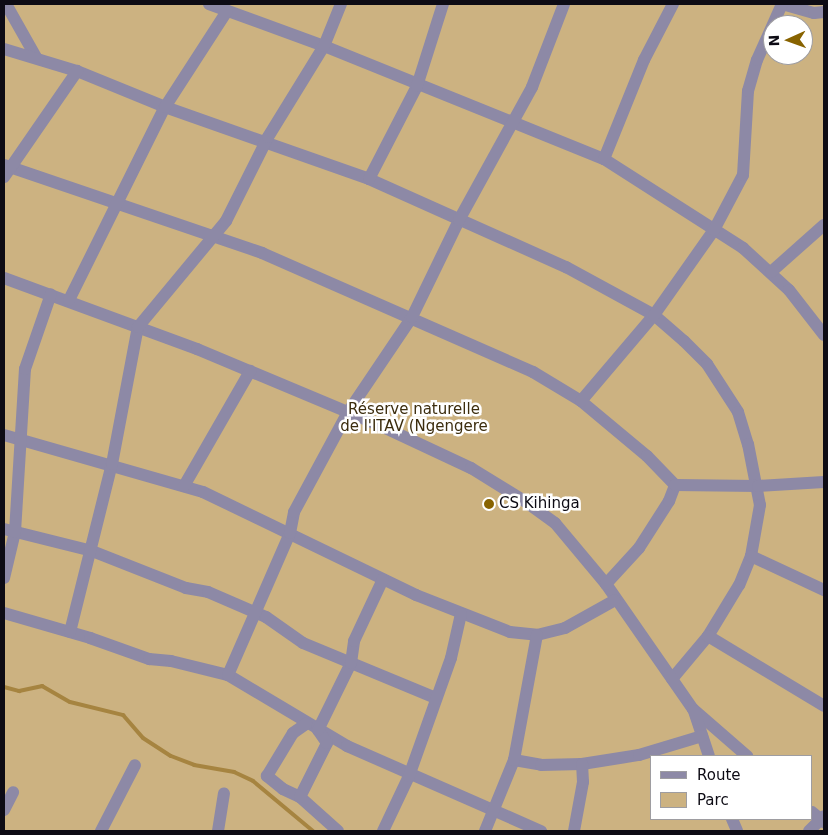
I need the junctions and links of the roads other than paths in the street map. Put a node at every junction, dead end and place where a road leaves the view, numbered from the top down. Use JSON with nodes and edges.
{"nodes":[{"id":1,"x":6,"y":4,"type":"edge"},
{"id":2,"x":209,"y":4,"type":"edge"},
{"id":3,"x":341,"y":4,"type":"edge"},
{"id":4,"x":443,"y":4,"type":"edge"},
{"id":5,"x":564,"y":4,"type":"edge"},
{"id":6,"x":673,"y":4,"type":"edge"},
{"id":7,"x":782,"y":4,"type":"edge"},
{"id":8,"x":227,"y":11,"type":"junction"},
{"id":9,"x":824,"y":12,"type":"edge"},
{"id":10,"x":324,"y":46,"type":"junction"},
{"id":11,"x":4,"y":49,"type":"edge"},
{"id":12,"x":36,"y":57,"type":"junction"},
{"id":13,"x":77,"y":71,"type":"junction"},
{"id":14,"x":417,"y":86,"type":"junction"},
{"id":15,"x":165,"y":107,"type":"junction"},
{"id":16,"x":511,"y":122,"type":"junction"},
{"id":17,"x":604,"y":159,"type":"junction"},
{"id":18,"x":6,"y":170,"type":"edge"},
{"id":19,"x":369,"y":179,"type":"junction"},
{"id":20,"x":116,"y":205,"type":"junction"},
{"id":21,"x":459,"y":220,"type":"junction"},
{"id":22,"x":824,"y":225,"type":"edge"},
{"id":23,"x":714,"y":230,"type":"junction"},
{"id":24,"x":771,"y":272,"type":"junction"},
{"id":25,"x":4,"y":278,"type":"edge"},
{"id":26,"x":51,"y":294,"type":"junction"},
{"id":27,"x":69,"y":300,"type":"junction"},
{"id":28,"x":654,"y":315,"type":"junction"},
{"id":29,"x":412,"y":317,"type":"junction"},
{"id":30,"x":138,"y":327,"type":"junction"},
{"id":31,"x":824,"y":335,"type":"edge"},
{"id":32,"x":250,"y":371,"type":"junction"},
{"id":33,"x":581,"y":401,"type":"junction"},
{"id":34,"x":348,"y":412,"type":"junction"},
{"id":35,"x":4,"y":435,"type":"edge"},
{"id":36,"x":20,"y":441,"type":"junction"},
{"id":37,"x":112,"y":464,"type":"junction"},
{"id":38,"x":824,"y":482,"type":"edge"},
{"id":39,"x":675,"y":485,"type":"junction"},
{"id":40,"x":184,"y":486,"type":"junction"},
{"id":41,"x":758,"y":486,"type":"junction"},
{"id":42,"x":9,"y":531,"type":"edge"},
{"id":43,"x":290,"y":533,"type":"junction"},
{"id":44,"x":92,"y":551,"type":"junction"},
{"id":45,"x":751,"y":556,"type":"junction"},
{"id":46,"x":4,"y":578,"type":"edge"},
{"id":47,"x":383,"y":579,"type":"junction"},
{"id":48,"x":606,"y":584,"type":"junction"},
{"id":49,"x":824,"y":590,"type":"edge"},
{"id":50,"x":615,"y":600,"type":"junction"},
{"id":51,"x":255,"y":612,"type":"junction"},
{"id":52,"x":4,"y":613,"type":"edge"},
{"id":53,"x":462,"y":614,"type":"junction"},
{"id":54,"x":70,"y":632,"type":"junction"},
{"id":55,"x":536,"y":635,"type":"junction"},
{"id":56,"x":708,"y":636,"type":"junction"},
{"id":57,"x":350,"y":663,"type":"junction"},
{"id":58,"x":228,"y":675,"type":"junction"},
{"id":59,"x":672,"y":679,"type":"junction"},
{"id":60,"x":436,"y":698,"type":"junction"},
{"id":61,"x":824,"y":706,"type":"edge"},
{"id":62,"x":693,"y":708,"type":"junction"},
{"id":63,"x":306,"y":724,"type":"junction"},
{"id":64,"x":318,"y":730,"type":"junction"},
{"id":65,"x":702,"y":736,"type":"junction"},
{"id":66,"x":709,"y":755,"type":"edge"},
{"id":67,"x":746,"y":755,"type":"edge"},
{"id":68,"x":514,"y":760,"type":"junction"},
{"id":69,"x":582,"y":764,"type":"junction"},
{"id":70,"x":135,"y":765,"type":"dead end"},
{"id":71,"x":409,"y":776,"type":"junction"},
{"id":72,"x":13,"y":792,"type":"dead end"},
{"id":73,"x":224,"y":793,"type":"dead end"},
{"id":74,"x":300,"y":797,"type":"junction"},
{"id":75,"x":4,"y":810,"type":"edge"},
{"id":76,"x":494,"y":813,"type":"junction"},
{"id":77,"x":820,"y":818,"type":"edge"},
{"id":78,"x":101,"y":831,"type":"edge"},
{"id":79,"x":218,"y":831,"type":"edge"},
{"id":80,"x":338,"y":831,"type":"edge"},
{"id":81,"x":383,"y":831,"type":"edge"},
{"id":82,"x":485,"y":831,"type":"edge"},
{"id":83,"x":541,"y":831,"type":"edge"},
{"id":84,"x":574,"y":831,"type":"edge"},
{"id":85,"x":809,"y":831,"type":"edge"}],
"edges":[{"from":1,"to":12,"type":"street"},
{"from":2,"to":8,"type":"street"},
{"from":3,"to":10,"type":"street"},
{"from":4,"to":14,"type":"street"},
{"from":5,"to":16,"type":"street"},
{"from":6,"to":17,"type":"street"},
{"from":7,"to":9,"type":"street"},
{"from":7,"to":23,"type":"street"},
{"from":8,"to":10,"type":"street"},
{"from":8,"to":15,"type":"street"},
{"from":10,"to":14,"type":"street"},
{"from":10,"to":30,"type":"street"},
{"from":11,"to":12,"type":"street"},
{"from":12,"to":13,"type":"street"},
{"from":13,"to":15,"type":"street"},
{"from":13,"to":18,"type":"street"},
{"from":14,"to":16,"type":"street"},
{"from":14,"to":19,"type":"street"},
{"from":15,"to":19,"type":"street"},
{"from":15,"to":20,"type":"street"},
{"from":16,"to":17,"type":"street"},
{"from":16,"to":21,"type":"street"},
{"from":17,"to":23,"type":"street"},
{"from":18,"to":20,"type":"street"},
{"from":19,"to":21,"type":"street"},
{"from":20,"to":27,"type":"street"},
{"from":20,"to":29,"type":"street"},
{"from":21,"to":28,"type":"street"},
{"from":21,"to":29,"type":"street"},
{"from":22,"to":24,"type":"street"},
{"from":23,"to":24,"type":"street"},
{"from":23,"to":28,"type":"street"},
{"from":24,"to":31,"type":"street"},
{"from":25,"to":26,"type":"street"},
{"from":26,"to":27,"type":"street"},
{"from":26,"to":36,"type":"street"},
{"from":27,"to":30,"type":"street"},
{"from":28,"to":33,"type":"street"},
{"from":28,"to":41,"type":"street"},
{"from":29,"to":33,"type":"street"},
{"from":29,"to":34,"type":"street"},
{"from":30,"to":32,"type":"street"},
{"from":30,"to":37,"type":"street"},
{"from":32,"to":34,"type":"street"},
{"from":32,"to":40,"type":"street"},
{"from":33,"to":39,"type":"street"},
{"from":34,"to":43,"type":"street"},
{"from":34,"to":48,"type":"street"},
{"from":35,"to":36,"type":"street"},
{"from":36,"to":37,"type":"street"},
{"from":36,"to":42,"type":"street"},
{"from":37,"to":40,"type":"street"},
{"from":37,"to":44,"type":"street"},
{"from":38,"to":41,"type":"street"},
{"from":39,"to":41,"type":"street"},
{"from":39,"to":48,"type":"street"},
{"from":40,"to":43,"type":"street"},
{"from":41,"to":45,"type":"street"},
{"from":42,"to":44,"type":"street"},
{"from":42,"to":46,"type":"street"},
{"from":43,"to":47,"type":"street"},
{"from":43,"to":51,"type":"street"},
{"from":44,"to":51,"type":"street"},
{"from":44,"to":54,"type":"street"},
{"from":45,"to":49,"type":"street"},
{"from":45,"to":56,"type":"street"},
{"from":47,"to":53,"type":"street"},
{"from":47,"to":57,"type":"street"},
{"from":48,"to":50,"type":"street"},
{"from":50,"to":55,"type":"street"},
{"from":50,"to":59,"type":"street"},
{"from":51,"to":57,"type":"street"},
{"from":51,"to":58,"type":"street"},
{"from":52,"to":54,"type":"street"},
{"from":53,"to":55,"type":"street"},
{"from":53,"to":60,"type":"street"},
{"from":54,"to":58,"type":"street"},
{"from":55,"to":68,"type":"street"},
{"from":56,"to":59,"type":"street"},
{"from":56,"to":61,"type":"street"},
{"from":57,"to":60,"type":"street"},
{"from":57,"to":64,"type":"street"},
{"from":58,"to":63,"type":"street"},
{"from":59,"to":62,"type":"street"},
{"from":60,"to":71,"type":"street"},
{"from":62,"to":65,"type":"street"},
{"from":62,"to":67,"type":"street"},
{"from":63,"to":64,"type":"street"},
{"from":63,"to":74,"type":"street"},
{"from":64,"to":71,"type":"street"},
{"from":64,"to":74,"type":"street"},
{"from":65,"to":66,"type":"street"},
{"from":65,"to":69,"type":"street"},
{"from":68,"to":69,"type":"street"},
{"from":68,"to":76,"type":"street"},
{"from":69,"to":84,"type":"street"},
{"from":70,"to":78,"type":"street"},
{"from":71,"to":76,"type":"street"},
{"from":71,"to":81,"type":"street"},
{"from":72,"to":75,"type":"street"},
{"from":73,"to":79,"type":"street"},
{"from":74,"to":80,"type":"street"},
{"from":76,"to":82,"type":"street"},
{"from":76,"to":83,"type":"street"},
{"from":77,"to":85,"type":"street"}]}
